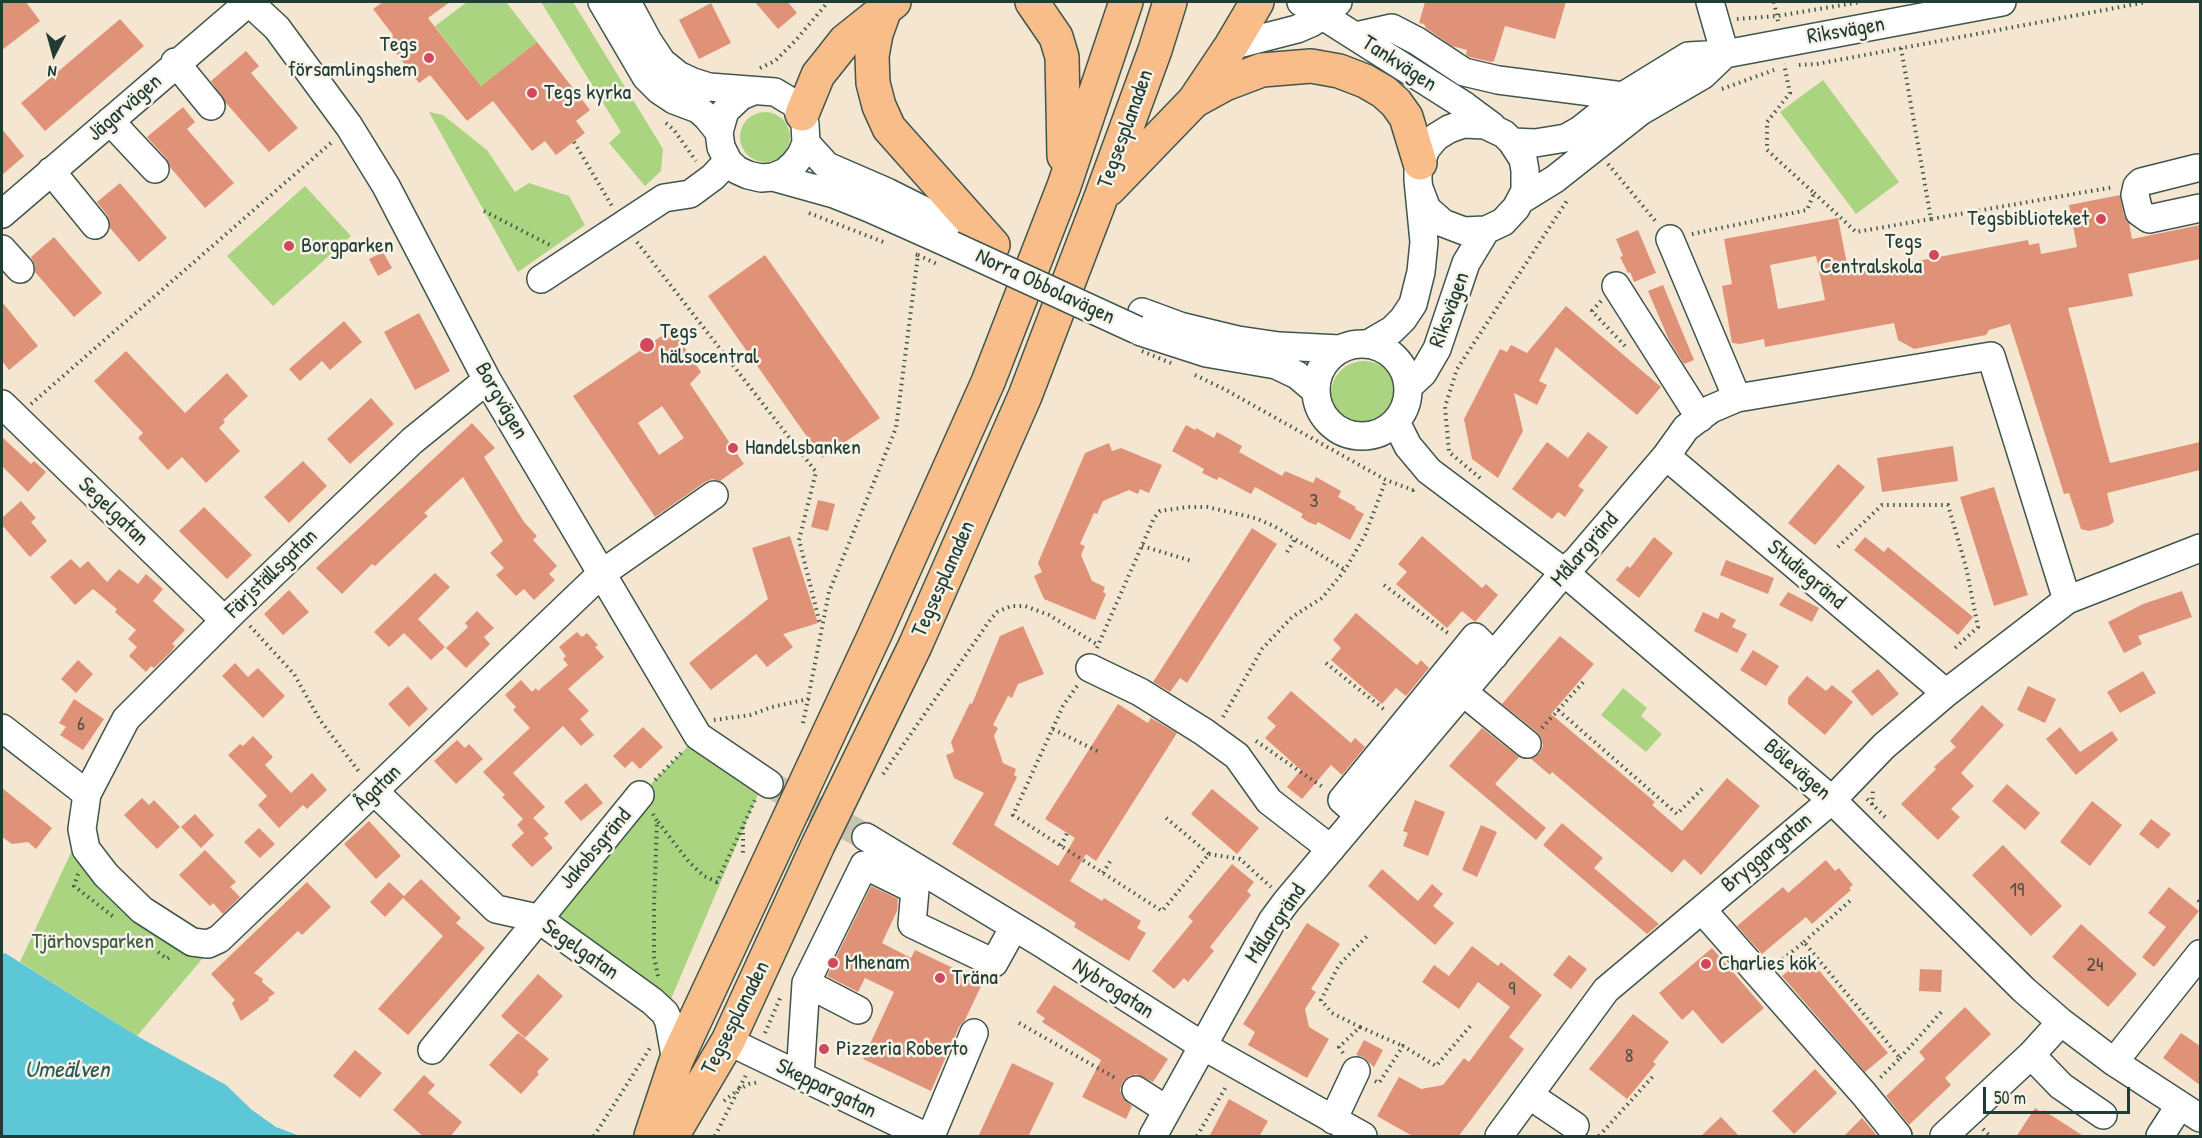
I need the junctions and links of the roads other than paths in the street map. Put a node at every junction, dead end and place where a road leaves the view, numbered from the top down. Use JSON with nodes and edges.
{"nodes":[{"id":1,"x":249,"y":2,"type":"edge"},
{"id":2,"x":602,"y":2,"type":"edge"},
{"id":3,"x":627,"y":2,"type":"edge"},
{"id":4,"x":1032,"y":2,"type":"edge"},
{"id":5,"x":1126,"y":2,"type":"edge"},
{"id":6,"x":1170,"y":2,"type":"edge"},
{"id":7,"x":1257,"y":2,"type":"edge"},
{"id":8,"x":2002,"y":2,"type":"edge"},
{"id":9,"x":890,"y":5,"type":"edge"},
{"id":10,"x":1320,"y":6,"type":"edge"},
{"id":11,"x":1712,"y":11,"type":"edge"},
{"id":12,"x":1356,"y":36,"type":"junction"},
{"id":13,"x":1231,"y":46,"type":"junction"},
{"id":14,"x":1725,"y":54,"type":"junction"},
{"id":15,"x":176,"y":63,"type":"junction"},
{"id":16,"x":751,"y":92,"type":"junction"},
{"id":17,"x":1623,"y":96,"type":"junction"},
{"id":18,"x":1194,"y":102,"type":"junction"},
{"id":19,"x":211,"y":106,"type":"dead end"},
{"id":20,"x":110,"y":121,"type":"junction"},
{"id":21,"x":804,"y":129,"type":"junction"},
{"id":22,"x":719,"y":132,"type":"junction"},
{"id":23,"x":1504,"y":135,"type":"junction"},
{"id":24,"x":728,"y":161,"type":"junction"},
{"id":25,"x":156,"y":169,"type":"dead end"},
{"id":26,"x":51,"y":171,"type":"junction"},
{"id":27,"x":2200,"y":172,"type":"edge"},
{"id":28,"x":1419,"y":176,"type":"junction"},
{"id":29,"x":774,"y":177,"type":"junction"},
{"id":30,"x":1064,"y":186,"type":"junction"},
{"id":31,"x":1100,"y":200,"type":"junction"},
{"id":32,"x":1521,"y":200,"type":"junction"},
{"id":33,"x":2200,"y":208,"type":"edge"},
{"id":34,"x":2,"y":214,"type":"edge"},
{"id":35,"x":95,"y":225,"type":"dead end"},
{"id":36,"x":958,"y":229,"type":"junction"},
{"id":37,"x":1486,"y":230,"type":"junction"},
{"id":38,"x":1670,"y":239,"type":"road end"},
{"id":39,"x":993,"y":245,"type":"joint"},
{"id":40,"x":2,"y":249,"type":"edge"},
{"id":41,"x":20,"y":269,"type":"dead end"},
{"id":42,"x":541,"y":279,"type":"dead end"},
{"id":43,"x":1616,"y":286,"type":"dead end"},
{"id":44,"x":1140,"y":321,"type":"junction"},
{"id":45,"x":1368,"y":344,"type":"junction"},
{"id":46,"x":1340,"y":349,"type":"junction"},
{"id":47,"x":487,"y":380,"type":"junction"},
{"id":48,"x":1409,"y":386,"type":"junction"},
{"id":49,"x":1316,"y":391,"type":"junction"},
{"id":50,"x":1737,"y":398,"type":"junction"},
{"id":51,"x":8,"y":410,"type":"edge"},
{"id":52,"x":1700,"y":418,"type":"junction"},
{"id":53,"x":1396,"y":422,"type":"junction"},
{"id":54,"x":1666,"y":456,"type":"junction"},
{"id":55,"x":714,"y":495,"type":"dead end"},
{"id":56,"x":2200,"y":548,"type":"edge"},
{"id":57,"x":1564,"y":572,"type":"junction"},
{"id":58,"x":601,"y":574,"type":"junction"},
{"id":59,"x":2067,"y":600,"type":"junction"},
{"id":60,"x":230,"y":615,"type":"junction"},
{"id":61,"x":1494,"y":656,"type":"junction"},
{"id":62,"x":1094,"y":657,"type":"road end"},
{"id":63,"x":1463,"y":692,"type":"junction"},
{"id":64,"x":1946,"y":693,"type":"junction"},
{"id":65,"x":2,"y":728,"type":"edge"},
{"id":66,"x":1527,"y":744,"type":"road end"},
{"id":67,"x":764,"y":788,"type":"tunnel mouth"},
{"id":68,"x":374,"y":791,"type":"junction"},
{"id":69,"x":87,"y":794,"type":"junction"},
{"id":70,"x":640,"y":795,"type":"road end"},
{"id":71,"x":1832,"y":800,"type":"junction"},
{"id":72,"x":1350,"y":808,"type":"junction"},
{"id":73,"x":866,"y":837,"type":"tunnel mouth"},
{"id":74,"x":1331,"y":849,"type":"junction"},
{"id":75,"x":537,"y":918,"type":"junction"},
{"id":76,"x":1711,"y":920,"type":"dead end"},
{"id":77,"x":1014,"y":927,"type":"junction"},
{"id":78,"x":2200,"y":954,"type":"edge"},
{"id":79,"x":795,"y":986,"type":"junction"},
{"id":80,"x":858,"y":1010,"type":"dead end"},
{"id":81,"x":2061,"y":1022,"type":"junction"},
{"id":82,"x":974,"y":1033,"type":"dead end"},
{"id":83,"x":1203,"y":1046,"type":"junction"},
{"id":84,"x":742,"y":1048,"type":"junction"},
{"id":85,"x":432,"y":1050,"type":"dead end"},
{"id":86,"x":2031,"y":1055,"type":"junction"},
{"id":87,"x":676,"y":1061,"type":"junction"},
{"id":88,"x":2114,"y":1062,"type":"junction"},
{"id":89,"x":1356,"y":1071,"type":"road end"},
{"id":90,"x":800,"y":1076,"type":"junction"},
{"id":91,"x":1136,"y":1090,"type":"road end"},
{"id":92,"x":1529,"y":1095,"type":"junction"},
{"id":93,"x":1167,"y":1110,"type":"junction"},
{"id":94,"x":2190,"y":1112,"type":"edge"},
{"id":95,"x":2103,"y":1115,"type":"dead end"},
{"id":96,"x":1333,"y":1120,"type":"junction"},
{"id":97,"x":1587,"y":1131,"type":"edge"},
{"id":98,"x":651,"y":1137,"type":"edge"},
{"id":99,"x":672,"y":1137,"type":"edge"},
{"id":100,"x":925,"y":1137,"type":"edge"},
{"id":101,"x":931,"y":1137,"type":"edge"},
{"id":102,"x":1153,"y":1137,"type":"edge"},
{"id":103,"x":1363,"y":1137,"type":"edge"},
{"id":104,"x":1499,"y":1137,"type":"edge"},
{"id":105,"x":1898,"y":1137,"type":"edge"},
{"id":106,"x":1944,"y":1137,"type":"edge"},
{"id":107,"x":2160,"y":1137,"type":"edge"}],
"edges":[{"from":1,"to":15,"type":"street","name":"Jägarvägen"},
{"from":1,"to":47,"type":"street","name":"Borgvägen"},
{"from":2,"to":22,"type":"street"},
{"from":3,"to":16,"type":"street","name":"Norra Obbolavägen"},
{"from":4,"to":30,"type":"main road"},
{"from":5,"to":30,"type":"main road","name":"Tegsesplanaden"},
{"from":6,"to":31,"type":"main road","name":"Tegsesplanaden"},
{"from":7,"to":13,"type":"main road"},
{"from":8,"to":14,"type":"street","name":"Riksvägen"},
{"from":9,"to":21,"type":"main road"},
{"from":9,"to":36,"type":"main road"},
{"from":10,"to":12,"type":"street","name":"Tankvägen"},
{"from":10,"to":13,"type":"street"},
{"from":11,"to":14,"type":"street"},
{"from":12,"to":17,"type":"street"},
{"from":12,"to":23,"type":"street","name":"Tankvägen"},
{"from":13,"to":18,"type":"main road"},
{"from":14,"to":17,"type":"street","name":"Riksvägen"},
{"from":14,"to":32,"type":"street","name":"Riksvägen"},
{"from":15,"to":19,"type":"street"},
{"from":15,"to":20,"type":"street","name":"Jägarvägen"},
{"from":16,"to":21,"type":"street","name":"Norra Obbolavägen"},
{"from":16,"to":22,"type":"street"},
{"from":17,"to":23,"type":"street","name":"Riksvägen"},
{"from":18,"to":28,"type":"main road"},
{"from":18,"to":31,"type":"main road"},
{"from":20,"to":25,"type":"street"},
{"from":20,"to":26,"type":"street","name":"Jägarvägen"},
{"from":21,"to":29,"type":"street"},
{"from":21,"to":36,"type":"street","name":"Norra Obbolavägen"},
{"from":22,"to":24,"type":"street"},
{"from":23,"to":28,"type":"street","name":"Riksvägen"},
{"from":23,"to":32,"type":"street"},
{"from":24,"to":29,"type":"street","name":"Norra Obbolavägen"},
{"from":24,"to":42,"type":"street"},
{"from":26,"to":34,"type":"street","name":"Jägarvägen"},
{"from":26,"to":35,"type":"street"},
{"from":27,"to":33,"type":"street"},
{"from":28,"to":37,"type":"street"},
{"from":28,"to":45,"type":"street","name":"Riksvägen"},
{"from":29,"to":36,"type":"street","name":"Norra Obbolavägen"},
{"from":30,"to":87,"type":"main road","name":"Tegsesplanaden"},
{"from":31,"to":84,"type":"main road","name":"Tegsesplanaden"},
{"from":32,"to":37,"type":"street","name":"Riksvägen"},
{"from":36,"to":39,"type":"main road"},
{"from":36,"to":44,"type":"street","name":"Norra Obbolavägen","bridge":true},
{"from":37,"to":48,"type":"street","name":"Riksvägen"},
{"from":38,"to":50,"type":"street"},
{"from":39,"to":44,"type":"street","name":"Norra Obbolavägen"},
{"from":40,"to":41,"type":"street"},
{"from":43,"to":52,"type":"street"},
{"from":44,"to":46,"type":"street","name":"Norra Obbolavägen"},
{"from":44,"to":49,"type":"street","name":"Norra Obbolavägen"},
{"from":45,"to":46,"type":"street"},
{"from":45,"to":48,"type":"street"},
{"from":46,"to":49,"type":"street"},
{"from":47,"to":58,"type":"street","name":"Borgvägen"},
{"from":47,"to":60,"type":"street","name":"Färjställsgatan"},
{"from":48,"to":53,"type":"street"},
{"from":49,"to":53,"type":"street"},
{"from":50,"to":52,"type":"street","name":"Målargränd"},
{"from":50,"to":59,"type":"street","name":"Målargränd"},
{"from":51,"to":60,"type":"street","name":"Segelgatan"},
{"from":52,"to":54,"type":"street","name":"Målargränd"},
{"from":53,"to":57,"type":"street","name":"Bölevägen"},
{"from":54,"to":57,"type":"street","name":"Målargränd"},
{"from":54,"to":64,"type":"street","name":"Studiegränd"},
{"from":55,"to":58,"type":"street","name":"Ågatan"},
{"from":56,"to":59,"type":"street","name":"Bryggargatan"},
{"from":57,"to":61,"type":"street","name":"Målargränd"},
{"from":57,"to":71,"type":"street","name":"Bölevägen"},
{"from":58,"to":67,"type":"street","name":"Borgvägen"},
{"from":58,"to":68,"type":"street","name":"Ågatan"},
{"from":59,"to":64,"type":"street","name":"Bryggargatan"},
{"from":60,"to":69,"type":"street","name":"Färjställsgatan"},
{"from":61,"to":63,"type":"street","name":"Målargränd"},
{"from":61,"to":72,"type":"street"},
{"from":62,"to":74,"type":"street"},
{"from":63,"to":66,"type":"street"},
{"from":63,"to":72,"type":"street","name":"Målargränd"},
{"from":64,"to":71,"type":"street","name":"Bryggargatan"},
{"from":65,"to":69,"type":"street"},
{"from":68,"to":69,"type":"street","name":"Ågatan"},
{"from":68,"to":75,"type":"street","name":"Segelgatan"},
{"from":70,"to":75,"type":"street","name":"Jakobsgränd"},
{"from":71,"to":81,"type":"street","name":"Bölevägen"},
{"from":71,"to":92,"type":"street","name":"Bryggargatan"},
{"from":72,"to":74,"type":"street","name":"Målargränd"},
{"from":73,"to":77,"type":"street","name":"Nybrogatan"},
{"from":74,"to":83,"type":"street","name":"Målargränd"},
{"from":75,"to":85,"type":"street","name":"Jakobsgränd"},
{"from":75,"to":87,"type":"street","name":"Segelgatan"},
{"from":76,"to":105,"type":"street"},
{"from":77,"to":79,"type":"street"},
{"from":77,"to":83,"type":"street","name":"Nybrogatan"},
{"from":78,"to":88,"type":"street"},
{"from":79,"to":80,"type":"street"},
{"from":79,"to":90,"type":"street"},
{"from":81,"to":86,"type":"street"},
{"from":81,"to":88,"type":"street","name":"Bölevägen"},
{"from":82,"to":101,"type":"street"},
{"from":83,"to":93,"type":"street","name":"Målargränd"},
{"from":83,"to":96,"type":"street","name":"Nybrogatan"},
{"from":84,"to":90,"type":"street","name":"Skeppargatan"},
{"from":84,"to":99,"type":"main road","name":"Tegsesplanaden"},
{"from":86,"to":95,"type":"street"},
{"from":86,"to":106,"type":"street"},
{"from":87,"to":98,"type":"main road","name":"Tegsesplanaden"},
{"from":88,"to":94,"type":"street","name":"Bölevägen"},
{"from":89,"to":96,"type":"street"},
{"from":90,"to":100,"type":"street","name":"Skeppargatan"},
{"from":91,"to":93,"type":"street"},
{"from":92,"to":97,"type":"street"},
{"from":92,"to":104,"type":"street","name":"Bryggargatan"},
{"from":93,"to":102,"type":"street","name":"Målargränd"},
{"from":94,"to":107,"type":"street"},
{"from":96,"to":103,"type":"street","name":"Nybrogatan"}]}
